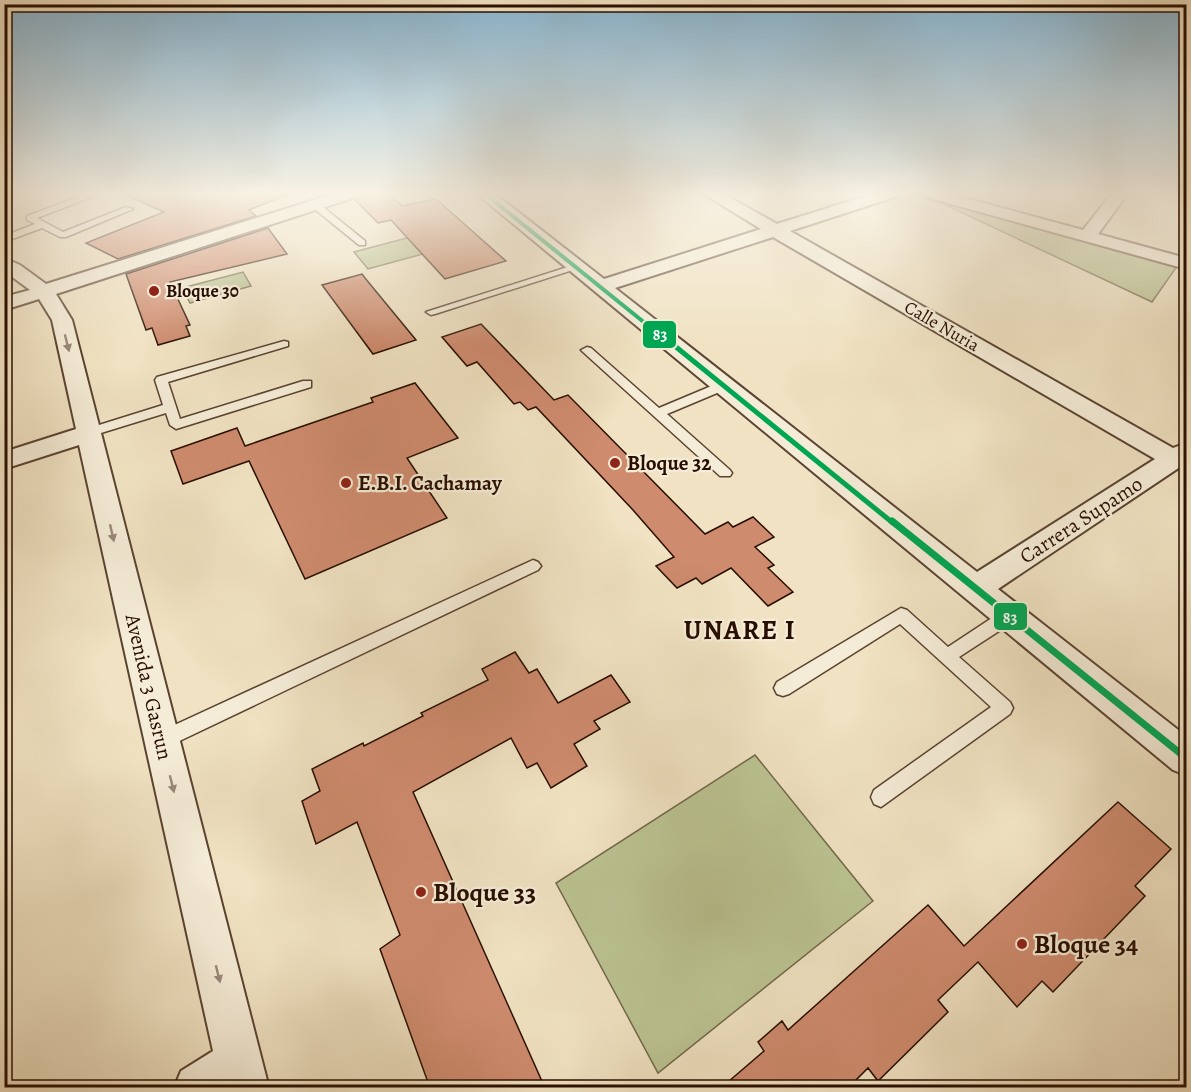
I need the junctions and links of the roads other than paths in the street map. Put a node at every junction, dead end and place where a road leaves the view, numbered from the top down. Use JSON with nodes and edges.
{"nodes":[{"id":1,"x":192,"y":244,"type":"edge"},
{"id":2,"x":548,"y":244,"type":"edge"},
{"id":3,"x":731,"y":244,"type":"edge"},
{"id":4,"x":799,"y":244,"type":"edge"},
{"id":5,"x":1113,"y":244,"type":"edge"},
{"id":6,"x":4,"y":263,"type":"edge"},
{"id":7,"x":1186,"y":264,"type":"edge"},
{"id":8,"x":577,"y":267,"type":"junction"},
{"id":9,"x":602,"y":286,"type":"junction"},
{"id":10,"x":44,"y":291,"type":"junction"},
{"id":11,"x":4,"y":304,"type":"edge"},
{"id":12,"x":431,"y":312,"type":"dead end"},
{"id":13,"x":284,"y":344,"type":"dead end"},
{"id":14,"x":587,"y":350,"type":"dead end"},
{"id":15,"x":307,"y":384,"type":"dead end"},
{"id":16,"x":725,"y":386,"type":"junction"},
{"id":17,"x":170,"y":408,"type":"junction"},
{"id":18,"x":658,"y":413,"type":"junction"},
{"id":19,"x":88,"y":433,"type":"junction"},
{"id":20,"x":1180,"y":455,"type":"edge"},
{"id":21,"x":4,"y":461,"type":"edge"},
{"id":22,"x":725,"y":473,"type":"dead end"},
{"id":23,"x":533,"y":566,"type":"dead end"},
{"id":24,"x":976,"y":588,"type":"junction"},
{"id":25,"x":1010,"y":615,"type":"junction"},
{"id":26,"x":947,"y":656,"type":"junction"},
{"id":27,"x":783,"y":688,"type":"dead end"},
{"id":28,"x":162,"y":740,"type":"junction"},
{"id":29,"x":1186,"y":758,"type":"edge"},
{"id":30,"x":881,"y":797,"type":"dead end"},
{"id":31,"x":242,"y":1075,"type":"edge"},
{"id":32,"x":198,"y":1088,"type":"edge"}],
"edges":[{"from":1,"to":10,"type":"street"},
{"from":2,"to":8,"type":"street"},
{"from":3,"to":9,"type":"street"},
{"from":4,"to":20,"type":"street","name":"Calle Nuria"},
{"from":5,"to":7,"type":"street"},
{"from":6,"to":10,"type":"street"},
{"from":8,"to":9,"type":"street"},
{"from":8,"to":12,"type":"lane"},
{"from":9,"to":16,"type":"street"},
{"from":10,"to":11,"type":"street"},
{"from":10,"to":19,"type":"street","name":"Avenida 3 Gasrun","one_way":true},
{"from":13,"to":17,"type":"lane"},
{"from":14,"to":18,"type":"lane"},
{"from":15,"to":17,"type":"lane"},
{"from":16,"to":18,"type":"lane"},
{"from":16,"to":24,"type":"street"},
{"from":17,"to":19,"type":"lane"},
{"from":18,"to":22,"type":"lane"},
{"from":19,"to":21,"type":"street"},
{"from":19,"to":28,"type":"street","name":"Avenida 3 Gasrun","one_way":true},
{"from":20,"to":24,"type":"street","name":"Carrera Supamo"},
{"from":23,"to":28,"type":"lane"},
{"from":24,"to":25,"type":"street"},
{"from":25,"to":26,"type":"lane"},
{"from":25,"to":29,"type":"street"},
{"from":26,"to":27,"type":"lane"},
{"from":26,"to":30,"type":"lane"},
{"from":28,"to":31,"type":"street","name":"Avenida 3 Gasrun","one_way":true},
{"from":31,"to":32,"type":"street"}]}
